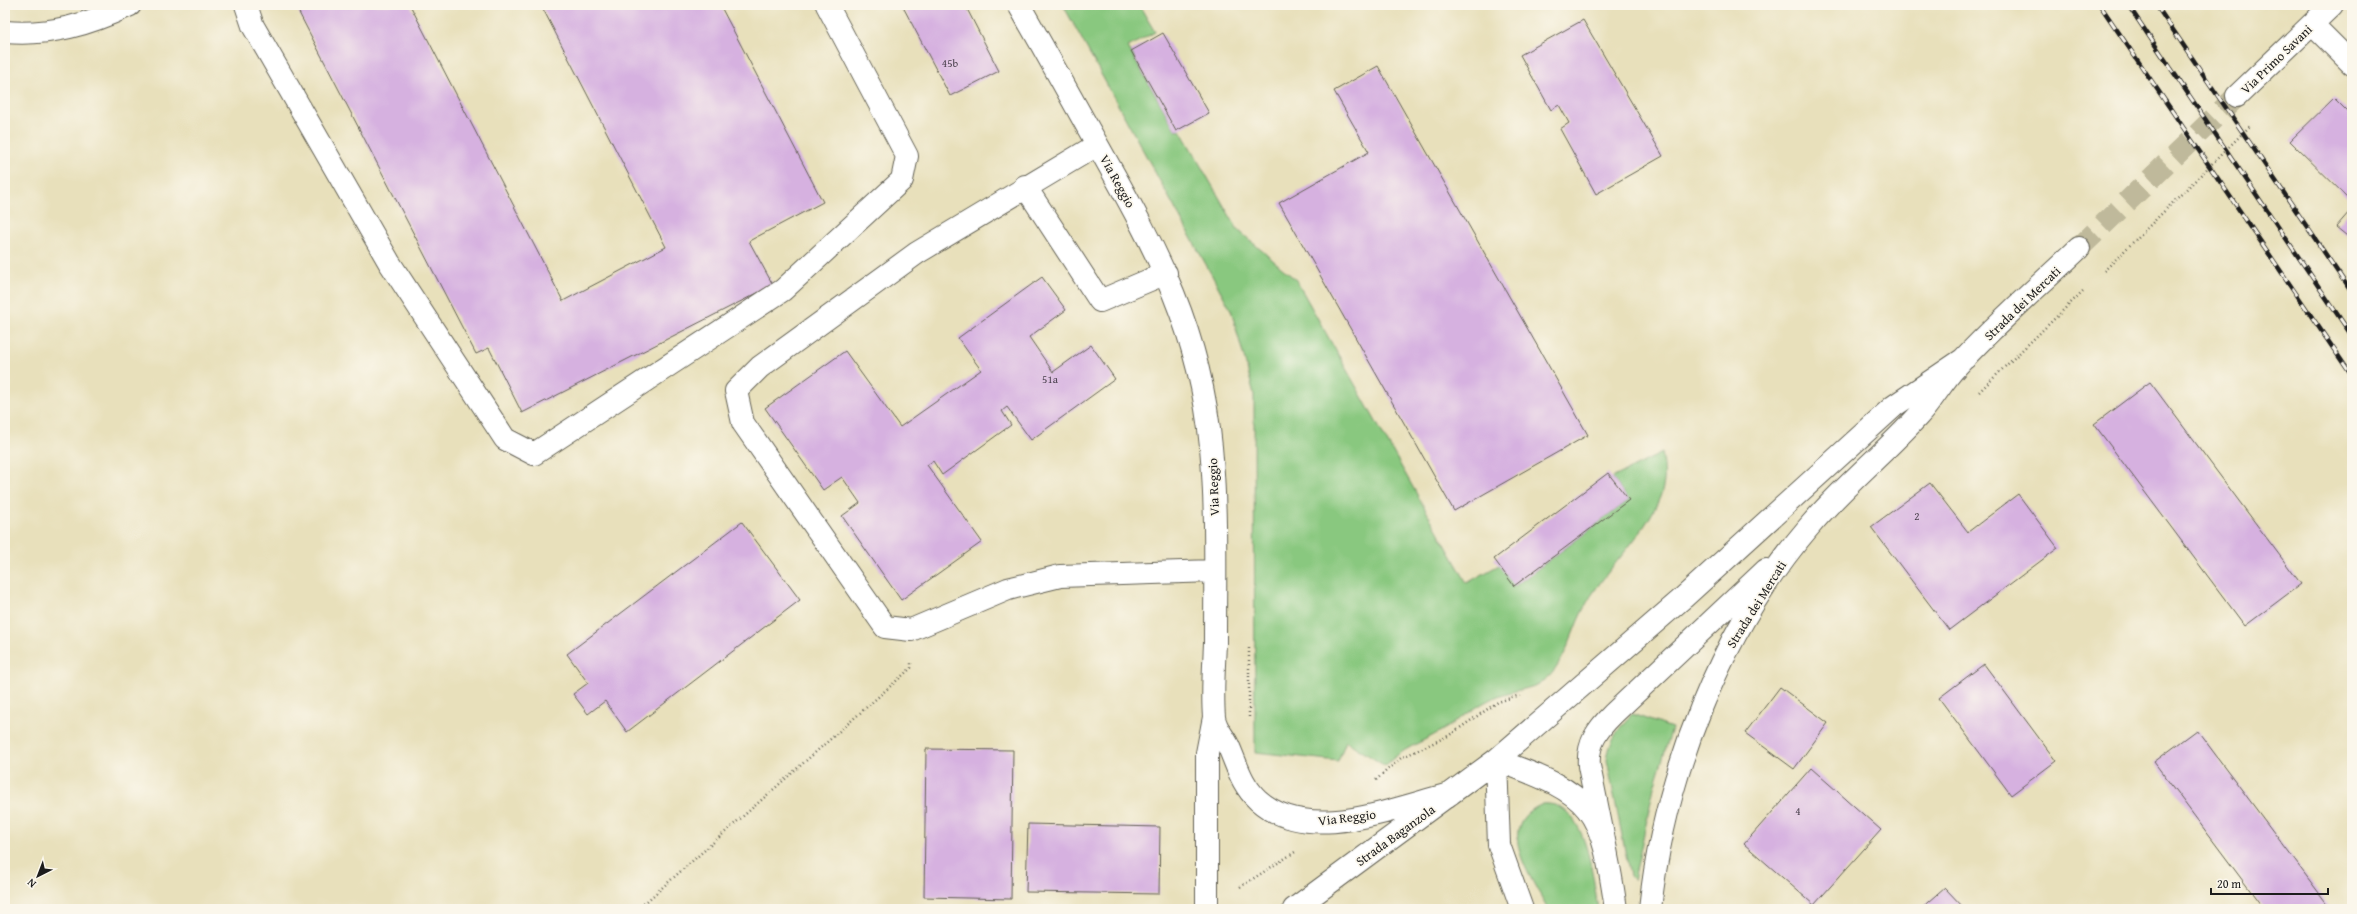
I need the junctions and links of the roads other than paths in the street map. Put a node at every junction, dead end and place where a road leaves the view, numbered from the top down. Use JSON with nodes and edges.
{"nodes":[{"id":1,"x":130,"y":5,"type":"edge"},
{"id":2,"x":246,"y":5,"type":"edge"},
{"id":3,"x":827,"y":5,"type":"edge"},
{"id":4,"x":1019,"y":5,"type":"edge"},
{"id":5,"x":2332,"y":5,"type":"edge"},
{"id":6,"x":2312,"y":24,"type":"junction"},
{"id":7,"x":5,"y":32,"type":"edge"},
{"id":8,"x":2352,"y":64,"type":"edge"},
{"id":9,"x":2237,"y":96,"type":"tunnel mouth"},
{"id":10,"x":1097,"y":145,"type":"junction"},
{"id":11,"x":1025,"y":186,"type":"junction"},
{"id":12,"x":2079,"y":248,"type":"tunnel mouth"},
{"id":13,"x":1166,"y":273,"type":"junction"},
{"id":14,"x":1965,"y":358,"type":"junction"},
{"id":15,"x":1795,"y":543,"type":"junction"},
{"id":16,"x":1214,"y":571,"type":"junction"},
{"id":17,"x":1214,"y":717,"type":"junction"},
{"id":18,"x":1496,"y":760,"type":"junction"},
{"id":19,"x":1450,"y":794,"type":"junction"},
{"id":20,"x":1607,"y":855,"type":"junction"},
{"id":21,"x":1207,"y":902,"type":"edge"},
{"id":22,"x":1294,"y":909,"type":"edge"},
{"id":23,"x":1522,"y":909,"type":"edge"},
{"id":24,"x":1616,"y":909,"type":"edge"},
{"id":25,"x":1650,"y":909,"type":"edge"}],
"edges":[{"from":1,"to":7,"type":"street"},
{"from":2,"to":3,"type":"street"},
{"from":4,"to":10,"type":"street","name":"Via Reggio"},
{"from":5,"to":6,"type":"street","name":"Via Primo Savani"},
{"from":6,"to":8,"type":"street"},
{"from":6,"to":9,"type":"street","name":"Via Primo Savani"},
{"from":10,"to":11,"type":"street"},
{"from":10,"to":13,"type":"street","name":"Via Reggio"},
{"from":11,"to":13,"type":"street"},
{"from":11,"to":16,"type":"street"},
{"from":12,"to":14,"type":"street","name":"Strada dei Mercati"},
{"from":13,"to":16,"type":"street","name":"Via Reggio"},
{"from":14,"to":15,"type":"street","name":"Strada dei Mercati"},
{"from":14,"to":18,"type":"street","name":"Strada dei Mercati"},
{"from":15,"to":20,"type":"street"},
{"from":15,"to":25,"type":"street","name":"Strada dei Mercati"},
{"from":16,"to":17,"type":"street","name":"Via Reggio"},
{"from":17,"to":19,"type":"street","name":"Via Reggio"},
{"from":17,"to":21,"type":"street"},
{"from":18,"to":19,"type":"street","name":"Strada Baganzola"},
{"from":18,"to":20,"type":"street"},
{"from":18,"to":23,"type":"street"},
{"from":19,"to":22,"type":"street","name":"Strada Baganzola"},
{"from":20,"to":24,"type":"street"}]}
